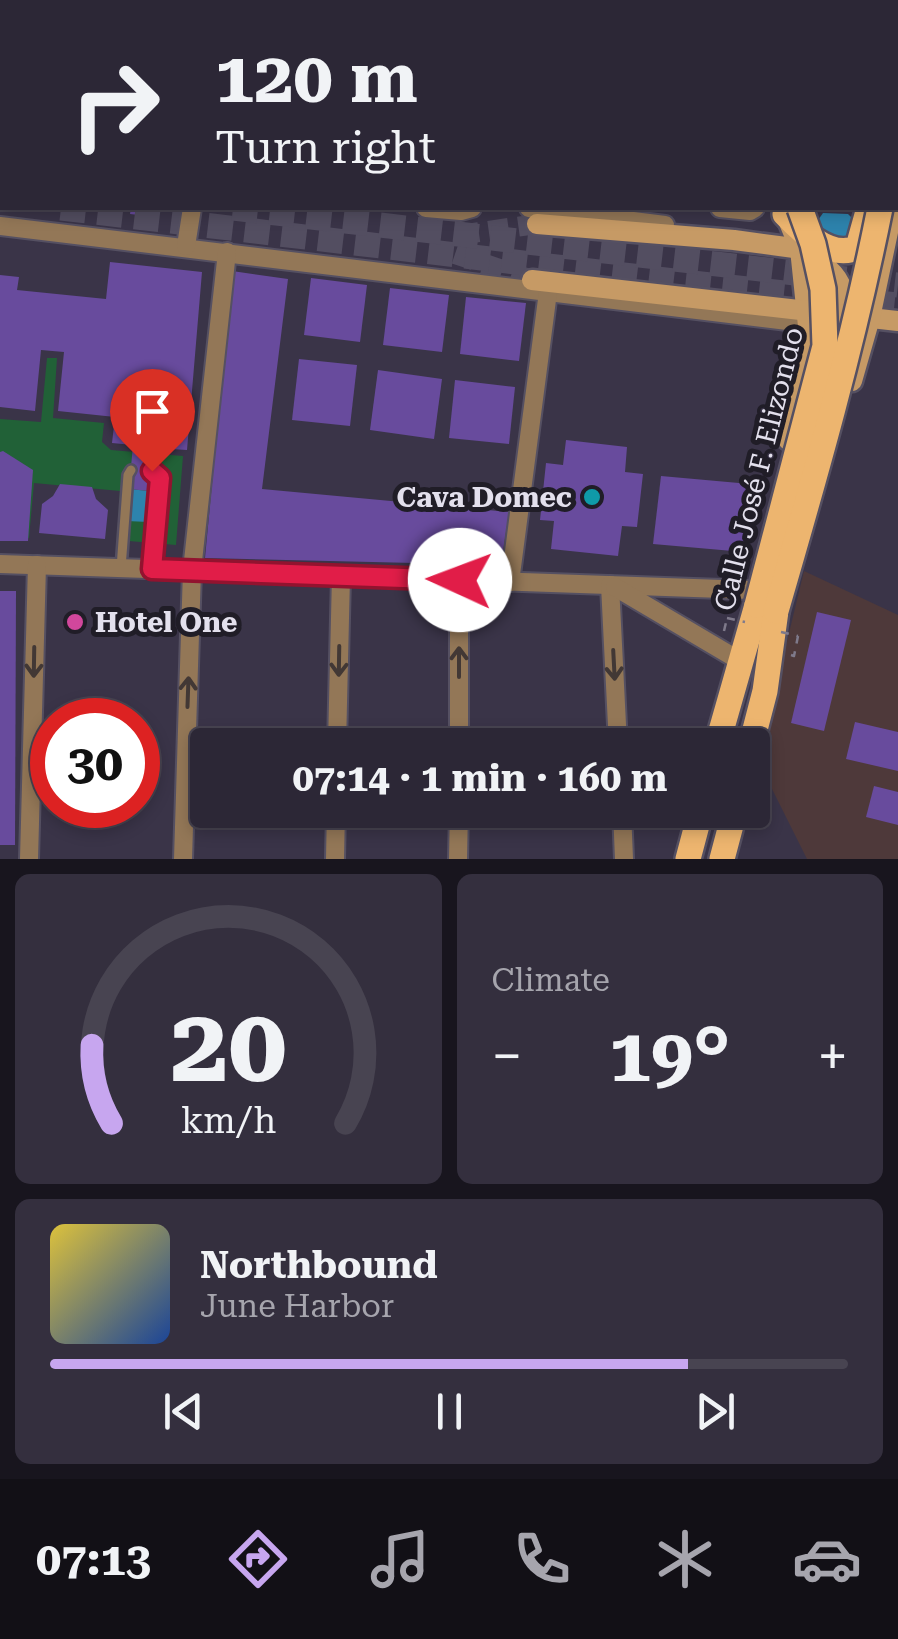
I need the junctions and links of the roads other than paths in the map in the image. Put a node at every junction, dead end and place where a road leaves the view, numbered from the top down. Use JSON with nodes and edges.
{"nodes":[{"id":1,"x":192,"y":210,"type":"edge"},
{"id":2,"x":789,"y":210,"type":"edge"},
{"id":3,"x":868,"y":210,"type":"edge"},
{"id":4,"x":880,"y":210,"type":"edge"},
{"id":5,"x":893,"y":210,"type":"edge"},
{"id":6,"x":533,"y":216,"type":"tunnel mouth"},
{"id":7,"x":0,"y":226,"type":"edge"},
{"id":8,"x":767,"y":245,"type":"junction"},
{"id":9,"x":186,"y":246,"type":"junction"},
{"id":10,"x":800,"y":249,"type":"junction"},
{"id":11,"x":227,"y":252,"type":"junction"},
{"id":12,"x":890,"y":261,"type":"edge"},
{"id":13,"x":840,"y":278,"type":"junction"},
{"id":14,"x":540,"y":286,"type":"junction"},
{"id":15,"x":800,"y":313,"type":"junction"},
{"id":16,"x":844,"y":316,"type":"junction"},
{"id":17,"x":870,"y":318,"type":"junction"},
{"id":18,"x":898,"y":321,"type":"edge"},
{"id":19,"x":848,"y":399,"type":"junction"},
{"id":20,"x":131,"y":470,"type":"dead end"},
{"id":21,"x":152,"y":471,"type":"dead end"},
{"id":22,"x":0,"y":564,"type":"edge"},
{"id":23,"x":36,"y":565,"type":"junction"},
{"id":24,"x":121,"y":568,"type":"junction"},
{"id":25,"x":152,"y":569,"type":"junction"},
{"id":26,"x":192,"y":570,"type":"junction"},
{"id":27,"x":340,"y":576,"type":"junction"},
{"id":28,"x":460,"y":580,"type":"junction"},
{"id":29,"x":510,"y":582,"type":"junction"},
{"id":30,"x":610,"y":584,"type":"junction"},
{"id":31,"x":761,"y":602,"type":"junction"},
{"id":32,"x":735,"y":658,"type":"junction"},
{"id":33,"x":732,"y":686,"type":"junction"},
{"id":34,"x":765,"y":691,"type":"junction"},
{"id":35,"x":337,"y":728,"type":"edge"},
{"id":36,"x":459,"y":728,"type":"edge"},
{"id":37,"x":617,"y":728,"type":"edge"},
{"id":38,"x":721,"y":728,"type":"edge"},
{"id":39,"x":755,"y":728,"type":"edge"},
{"id":40,"x":336,"y":828,"type":"edge"},
{"id":41,"x":458,"y":828,"type":"edge"},
{"id":42,"x":623,"y":828,"type":"edge"},
{"id":43,"x":696,"y":828,"type":"edge"},
{"id":44,"x":730,"y":828,"type":"edge"},
{"id":45,"x":29,"y":859,"type":"edge"},
{"id":46,"x":184,"y":859,"type":"edge"},
{"id":47,"x":335,"y":859,"type":"edge"},
{"id":48,"x":458,"y":859,"type":"edge"},
{"id":49,"x":624,"y":859,"type":"edge"},
{"id":50,"x":688,"y":859,"type":"edge"},
{"id":51,"x":722,"y":859,"type":"edge"}],
"edges":[{"from":1,"to":9,"type":"street"},
{"from":2,"to":3,"type":"main road"},
{"from":2,"to":8,"type":"street"},
{"from":2,"to":10,"type":"street"},
{"from":2,"to":31,"type":"main road","name":"Calle José F. Elizondo","bridge":true},
{"from":4,"to":31,"type":"main road","name":"Calle José F. Elizondo","bridge":true},
{"from":5,"to":12,"type":"street"},
{"from":6,"to":8,"type":"street"},
{"from":7,"to":9,"type":"street"},
{"from":8,"to":10,"type":"street"},
{"from":9,"to":11,"type":"street"},
{"from":10,"to":12,"type":"street"},
{"from":10,"to":13,"type":"street"},
{"from":10,"to":15,"type":"street"},
{"from":11,"to":14,"type":"street"},
{"from":11,"to":26,"type":"street"},
{"from":12,"to":13,"type":"street"},
{"from":12,"to":17,"type":"street"},
{"from":13,"to":15,"type":"street"},
{"from":13,"to":16,"type":"street"},
{"from":14,"to":15,"type":"street"},
{"from":14,"to":29,"type":"street"},
{"from":15,"to":16,"type":"street"},
{"from":15,"to":31,"type":"street"},
{"from":16,"to":17,"type":"street"},
{"from":16,"to":19,"type":"street"},
{"from":17,"to":18,"type":"street"},
{"from":17,"to":19,"type":"street"},
{"from":19,"to":34,"type":"street"},
{"from":20,"to":24,"type":"lane"},
{"from":21,"to":25,"type":"lane"},
{"from":22,"to":23,"type":"street"},
{"from":23,"to":24,"type":"street"},
{"from":23,"to":45,"type":"street","one_way":true},
{"from":24,"to":25,"type":"street"},
{"from":25,"to":26,"type":"street"},
{"from":26,"to":27,"type":"street"},
{"from":46,"to":26,"type":"street","one_way":true},
{"from":27,"to":28,"type":"street"},
{"from":27,"to":35,"type":"street","one_way":true},
{"from":28,"to":29,"type":"street"},
{"from":36,"to":28,"type":"street","one_way":true},
{"from":29,"to":30,"type":"street"},
{"from":30,"to":31,"type":"street"},
{"from":30,"to":32,"type":"street"},
{"from":30,"to":37,"type":"street","one_way":true},
{"from":31,"to":32,"type":"street"},
{"from":31,"to":33,"type":"main road","name":"Calle José F. Elizondo"},
{"from":31,"to":34,"type":"main road","name":"Calle José F. Elizondo"},
{"from":32,"to":33,"type":"street"},
{"from":33,"to":38,"type":"main road","name":"Calle José F. Elizondo"},
{"from":34,"to":39,"type":"main road","name":"Calle José F. Elizondo"},
{"from":40,"to":47,"type":"street"},
{"from":41,"to":48,"type":"street"},
{"from":42,"to":49,"type":"street"},
{"from":43,"to":50,"type":"main road"},
{"from":44,"to":51,"type":"main road"}]}
